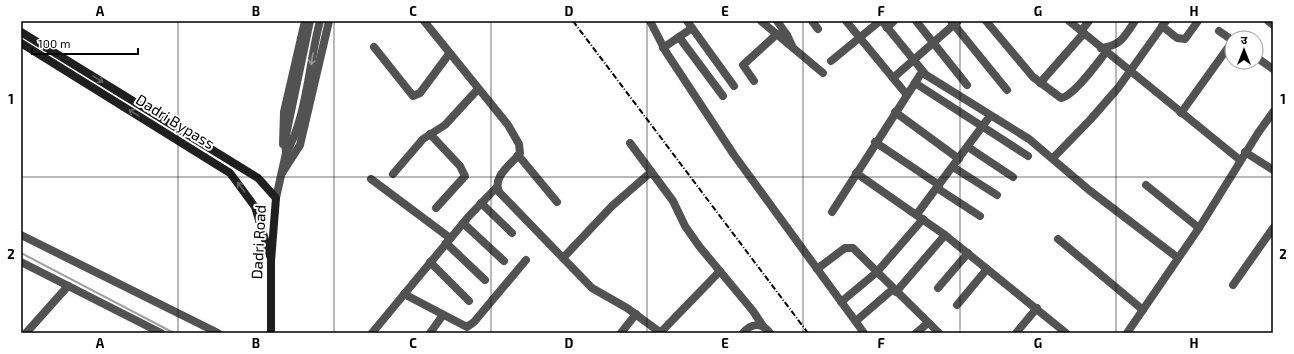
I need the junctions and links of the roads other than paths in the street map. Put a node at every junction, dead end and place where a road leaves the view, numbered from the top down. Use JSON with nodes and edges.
{"nodes":[{"id":1,"x":305,"y":21,"type":"edge"},
{"id":2,"x":310,"y":21,"type":"edge"},
{"id":3,"x":320,"y":21,"type":"edge"},
{"id":4,"x":329,"y":21,"type":"edge"},
{"id":5,"x":424,"y":21,"type":"edge"},
{"id":6,"x":650,"y":21,"type":"edge"},
{"id":7,"x":761,"y":21,"type":"edge"},
{"id":8,"x":777,"y":21,"type":"edge"},
{"id":9,"x":812,"y":21,"type":"edge"},
{"id":10,"x":846,"y":21,"type":"edge"},
{"id":11,"x":894,"y":21,"type":"edge"},
{"id":12,"x":916,"y":21,"type":"edge"},
{"id":13,"x":986,"y":21,"type":"edge"},
{"id":14,"x":1069,"y":21,"type":"edge"},
{"id":15,"x":1089,"y":21,"type":"edge"},
{"id":16,"x":1135,"y":21,"type":"edge"},
{"id":17,"x":1198,"y":21,"type":"edge"},
{"id":18,"x":1268,"y":21,"type":"edge"},
{"id":19,"x":954,"y":22,"type":"edge"},
{"id":20,"x":883,"y":23,"type":"edge"},
{"id":21,"x":690,"y":24,"type":"edge"},
{"id":22,"x":1164,"y":24,"type":"edge"},
{"id":23,"x":1273,"y":25,"type":"edge"},
{"id":24,"x":818,"y":29,"type":"dead end"},
{"id":25,"x":1219,"y":31,"type":"dead end"},
{"id":26,"x":21,"y":32,"type":"edge"},
{"id":27,"x":1082,"y":32,"type":"junction"},
{"id":28,"x":777,"y":34,"type":"junction"},
{"id":29,"x":1224,"y":35,"type":"edge"},
{"id":30,"x":679,"y":37,"type":"junction"},
{"id":31,"x":860,"y":38,"type":"junction"},
{"id":32,"x":21,"y":43,"type":"edge"},
{"id":33,"x":934,"y":43,"type":"junction"},
{"id":34,"x":374,"y":47,"type":"dead end"},
{"id":35,"x":663,"y":48,"type":"junction"},
{"id":36,"x":793,"y":48,"type":"junction"},
{"id":37,"x":1103,"y":50,"type":"junction"},
{"id":38,"x":1224,"y":52,"type":"edge"},
{"id":39,"x":449,"y":54,"type":"junction"},
{"id":40,"x":831,"y":61,"type":"dead end"},
{"id":41,"x":913,"y":61,"type":"junction"},
{"id":42,"x":1264,"y":63,"type":"edge"},
{"id":43,"x":1273,"y":69,"type":"edge"},
{"id":44,"x":922,"y":72,"type":"junction"},
{"id":45,"x":1130,"y":72,"type":"junction"},
{"id":46,"x":823,"y":73,"type":"dead end"},
{"id":47,"x":893,"y":78,"type":"junction"},
{"id":48,"x":754,"y":81,"type":"dead end"},
{"id":49,"x":1040,"y":82,"type":"junction"},
{"id":50,"x":914,"y":83,"type":"junction"},
{"id":51,"x":967,"y":84,"type":"dead end"},
{"id":52,"x":734,"y":86,"type":"dead end"},
{"id":53,"x":478,"y":89,"type":"junction"},
{"id":54,"x":1007,"y":90,"type":"dead end"},
{"id":55,"x":906,"y":95,"type":"junction"},
{"id":56,"x":723,"y":96,"type":"dead end"},
{"id":57,"x":895,"y":112,"type":"junction"},
{"id":58,"x":1273,"y":112,"type":"edge"},
{"id":59,"x":1181,"y":113,"type":"junction"},
{"id":60,"x":990,"y":116,"type":"junction"},
{"id":61,"x":982,"y":127,"type":"junction"},
{"id":62,"x":430,"y":134,"type":"junction"},
{"id":63,"x":875,"y":142,"type":"junction"},
{"id":64,"x":630,"y":144,"type":"dead end"},
{"id":65,"x":968,"y":146,"type":"junction"},
{"id":66,"x":1245,"y":152,"type":"junction"},
{"id":67,"x":286,"y":153,"type":"junction"},
{"id":68,"x":518,"y":155,"type":"junction"},
{"id":69,"x":1028,"y":156,"type":"dead end"},
{"id":70,"x":1052,"y":158,"type":"junction"},
{"id":71,"x":959,"y":159,"type":"junction"},
{"id":72,"x":1240,"y":160,"type":"junction"},
{"id":73,"x":284,"y":163,"type":"junction"},
{"id":74,"x":953,"y":167,"type":"junction"},
{"id":75,"x":1273,"y":170,"type":"edge"},
{"id":76,"x":651,"y":172,"type":"junction"},
{"id":77,"x":856,"y":173,"type":"junction"},
{"id":78,"x":282,"y":174,"type":"junction"},
{"id":79,"x":393,"y":174,"type":"dead end"},
{"id":80,"x":1013,"y":177,"type":"dead end"},
{"id":81,"x":372,"y":179,"type":"dead end"},
{"id":82,"x":1146,"y":185,"type":"dead end"},
{"id":83,"x":938,"y":186,"type":"junction"},
{"id":84,"x":497,"y":187,"type":"junction"},
{"id":85,"x":997,"y":195,"type":"dead end"},
{"id":86,"x":276,"y":198,"type":"junction"},
{"id":87,"x":557,"y":202,"type":"dead end"},
{"id":88,"x":481,"y":203,"type":"junction"},
{"id":89,"x":436,"y":208,"type":"dead end"},
{"id":90,"x":832,"y":212,"type":"dead end"},
{"id":91,"x":980,"y":216,"type":"dead end"},
{"id":92,"x":920,"y":217,"type":"junction"},
{"id":93,"x":463,"y":223,"type":"junction"},
{"id":94,"x":1199,"y":228,"type":"junction"},
{"id":95,"x":1273,"y":228,"type":"edge"},
{"id":96,"x":512,"y":233,"type":"dead end"},
{"id":97,"x":21,"y":235,"type":"edge"},
{"id":98,"x":945,"y":235,"type":"junction"},
{"id":99,"x":1058,"y":239,"type":"dead end"},
{"id":100,"x":448,"y":241,"type":"junction"},
{"id":101,"x":968,"y":253,"type":"junction"},
{"id":102,"x":563,"y":258,"type":"junction"},
{"id":103,"x":1178,"y":258,"type":"junction"},
{"id":104,"x":526,"y":260,"type":"dead end"},
{"id":105,"x":271,"y":261,"type":"junction"},
{"id":106,"x":504,"y":261,"type":"dead end"},
{"id":107,"x":21,"y":262,"type":"edge"},
{"id":108,"x":430,"y":262,"type":"junction"},
{"id":109,"x":817,"y":269,"type":"junction"},
{"id":110,"x":988,"y":269,"type":"junction"},
{"id":111,"x":720,"y":271,"type":"junction"},
{"id":112,"x":877,"y":272,"type":"junction"},
{"id":113,"x":485,"y":280,"type":"dead end"},
{"id":114,"x":1233,"y":285,"type":"dead end"},
{"id":115,"x":68,"y":286,"type":"junction"},
{"id":116,"x":938,"y":288,"type":"dead end"},
{"id":117,"x":894,"y":290,"type":"junction"},
{"id":118,"x":404,"y":294,"type":"junction"},
{"id":119,"x":469,"y":301,"type":"dead end"},
{"id":120,"x":841,"y":302,"type":"junction"},
{"id":121,"x":957,"y":305,"type":"dead end"},
{"id":122,"x":1037,"y":308,"type":"junction"},
{"id":123,"x":1143,"y":310,"type":"junction"},
{"id":124,"x":636,"y":314,"type":"junction"},
{"id":125,"x":443,"y":315,"type":"junction"},
{"id":126,"x":856,"y":322,"type":"junction"},
{"id":127,"x":928,"y":323,"type":"junction"},
{"id":128,"x":762,"y":326,"type":"junction"},
{"id":129,"x":26,"y":333,"type":"edge"},
{"id":130,"x":161,"y":333,"type":"edge"},
{"id":131,"x":218,"y":333,"type":"edge"},
{"id":132,"x":271,"y":333,"type":"edge"},
{"id":133,"x":372,"y":333,"type":"edge"},
{"id":134,"x":430,"y":333,"type":"edge"},
{"id":135,"x":621,"y":333,"type":"edge"},
{"id":136,"x":661,"y":333,"type":"edge"},
{"id":137,"x":742,"y":333,"type":"edge"},
{"id":138,"x":770,"y":333,"type":"edge"},
{"id":139,"x":864,"y":333,"type":"edge"},
{"id":140,"x":916,"y":333,"type":"edge"},
{"id":141,"x":939,"y":333,"type":"edge"},
{"id":142,"x":1016,"y":333,"type":"edge"},
{"id":143,"x":1066,"y":333,"type":"edge"},
{"id":144,"x":1127,"y":333,"type":"edge"}],
"edges":[{"from":1,"to":73,"type":"street"},
{"from":2,"to":67,"type":"street","name":"Dadri Road"},
{"from":3,"to":67,"type":"street","name":"Dadri Road","one_way":true},
{"from":4,"to":78,"type":"street"},
{"from":5,"to":39,"type":"street"},
{"from":6,"to":35,"type":"street"},
{"from":7,"to":28,"type":"street"},
{"from":8,"to":36,"type":"street"},
{"from":9,"to":24,"type":"street"},
{"from":10,"to":31,"type":"street"},
{"from":11,"to":20,"type":"street"},
{"from":12,"to":33,"type":"street"},
{"from":13,"to":49,"type":"street"},
{"from":14,"to":27,"type":"street"},
{"from":15,"to":27,"type":"street"},
{"from":16,"to":37,"type":"street"},
{"from":17,"to":22,"type":"street"},
{"from":18,"to":23,"type":"street"},
{"from":19,"to":33,"type":"street"},
{"from":19,"to":54,"type":"street"},
{"from":20,"to":31,"type":"street"},
{"from":20,"to":41,"type":"street"},
{"from":21,"to":30,"type":"street"},
{"from":21,"to":52,"type":"street"},
{"from":22,"to":45,"type":"street"},
{"from":25,"to":29,"type":"street"},
{"from":26,"to":86,"type":"main road","name":"Dadri Bypass","one_way":true},
{"from":27,"to":37,"type":"street"},
{"from":27,"to":49,"type":"street"},
{"from":28,"to":36,"type":"street"},
{"from":28,"to":48,"type":"street"},
{"from":30,"to":35,"type":"street"},
{"from":30,"to":56,"type":"street"},
{"from":31,"to":40,"type":"street"},
{"from":31,"to":47,"type":"street"},
{"from":105,"to":32,"type":"main road","name":"Dadri Bypass","one_way":true},
{"from":33,"to":41,"type":"street"},
{"from":33,"to":51,"type":"street"},
{"from":34,"to":39,"type":"street"},
{"from":35,"to":109,"type":"street"},
{"from":36,"to":46,"type":"street"},
{"from":37,"to":45,"type":"street"},
{"from":37,"to":49,"type":"street"},
{"from":38,"to":59,"type":"street"},
{"from":39,"to":53,"type":"street"},
{"from":41,"to":44,"type":"street"},
{"from":41,"to":47,"type":"street"},
{"from":42,"to":43,"type":"street"},
{"from":44,"to":50,"type":"street"},
{"from":44,"to":60,"type":"street"},
{"from":45,"to":59,"type":"street"},
{"from":45,"to":70,"type":"street"},
{"from":47,"to":55,"type":"street"},
{"from":50,"to":55,"type":"street"},
{"from":50,"to":61,"type":"street"},
{"from":53,"to":62,"type":"street"},
{"from":53,"to":68,"type":"street"},
{"from":55,"to":57,"type":"street"},
{"from":57,"to":63,"type":"street"},
{"from":57,"to":71,"type":"street"},
{"from":58,"to":66,"type":"street"},
{"from":59,"to":72,"type":"street"},
{"from":60,"to":61,"type":"street"},
{"from":60,"to":70,"type":"street"},
{"from":61,"to":65,"type":"street"},
{"from":61,"to":69,"type":"street"},
{"from":62,"to":79,"type":"street"},
{"from":62,"to":89,"type":"street"},
{"from":63,"to":77,"type":"street"},
{"from":63,"to":83,"type":"street"},
{"from":64,"to":76,"type":"street"},
{"from":65,"to":71,"type":"street"},
{"from":65,"to":80,"type":"street"},
{"from":66,"to":72,"type":"street"},
{"from":66,"to":75,"type":"street"},
{"from":67,"to":73,"type":"street","name":"Dadri Road"},
{"from":68,"to":84,"type":"street"},
{"from":68,"to":87,"type":"street"},
{"from":70,"to":103,"type":"street"},
{"from":71,"to":74,"type":"street"},
{"from":72,"to":94,"type":"street"},
{"from":73,"to":78,"type":"street","name":"Dadri Road"},
{"from":74,"to":83,"type":"street"},
{"from":74,"to":85,"type":"street"},
{"from":76,"to":102,"type":"street"},
{"from":76,"to":111,"type":"street"},
{"from":77,"to":90,"type":"street"},
{"from":77,"to":92,"type":"street"},
{"from":78,"to":86,"type":"street","name":"Dadri Road"},
{"from":81,"to":100,"type":"street"},
{"from":82,"to":94,"type":"street"},
{"from":83,"to":91,"type":"street"},
{"from":83,"to":92,"type":"street"},
{"from":84,"to":88,"type":"street"},
{"from":84,"to":102,"type":"street"},
{"from":86,"to":105,"type":"main road","name":"Dadri Road"},
{"from":88,"to":93,"type":"street"},
{"from":88,"to":96,"type":"street"},
{"from":92,"to":98,"type":"street"},
{"from":92,"to":112,"type":"street"},
{"from":93,"to":100,"type":"street"},
{"from":93,"to":106,"type":"street"},
{"from":94,"to":103,"type":"street"},
{"from":95,"to":114,"type":"street"},
{"from":97,"to":131,"type":"street"},
{"from":98,"to":101,"type":"street"},
{"from":98,"to":117,"type":"street"},
{"from":99,"to":123,"type":"street"},
{"from":100,"to":108,"type":"street"},
{"from":100,"to":113,"type":"street"},
{"from":101,"to":110,"type":"street"},
{"from":101,"to":116,"type":"street"},
{"from":102,"to":124,"type":"street"},
{"from":103,"to":123,"type":"street"},
{"from":104,"to":125,"type":"street"},
{"from":105,"to":132,"type":"main road","name":"Dadri Road"},
{"from":107,"to":115,"type":"street"},
{"from":108,"to":118,"type":"street"},
{"from":108,"to":119,"type":"street"},
{"from":109,"to":112,"type":"street"},
{"from":109,"to":120,"type":"street"},
{"from":110,"to":121,"type":"street"},
{"from":110,"to":122,"type":"street"},
{"from":111,"to":128,"type":"street"},
{"from":111,"to":136,"type":"street"},
{"from":112,"to":117,"type":"street"},
{"from":112,"to":120,"type":"street"},
{"from":115,"to":129,"type":"street"},
{"from":115,"to":130,"type":"street"},
{"from":117,"to":126,"type":"street"},
{"from":117,"to":127,"type":"street"},
{"from":118,"to":125,"type":"street"},
{"from":118,"to":133,"type":"street"},
{"from":120,"to":126,"type":"street"},
{"from":122,"to":142,"type":"street"},
{"from":122,"to":143,"type":"street"},
{"from":123,"to":144,"type":"street"},
{"from":124,"to":135,"type":"street"},
{"from":124,"to":136,"type":"street"},
{"from":125,"to":134,"type":"street"},
{"from":126,"to":139,"type":"street"},
{"from":127,"to":140,"type":"street"},
{"from":127,"to":141,"type":"street"},
{"from":128,"to":137,"type":"street"},
{"from":128,"to":138,"type":"street"}]}
